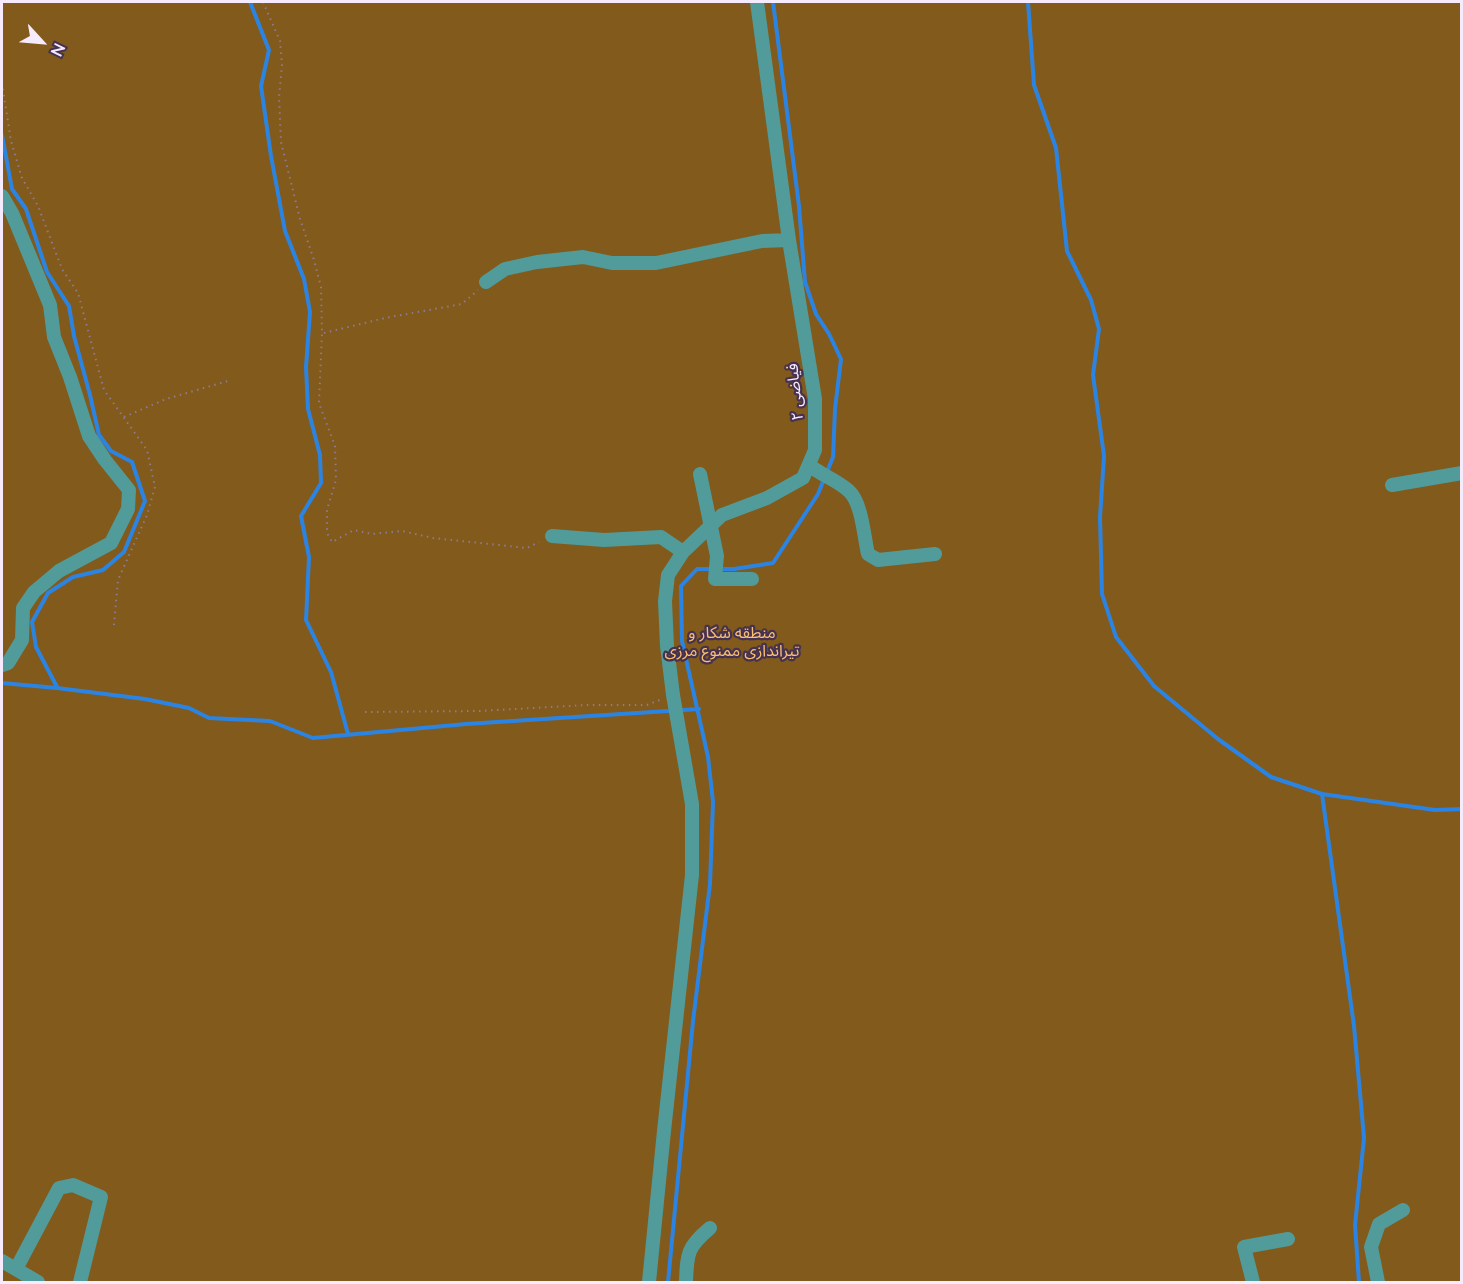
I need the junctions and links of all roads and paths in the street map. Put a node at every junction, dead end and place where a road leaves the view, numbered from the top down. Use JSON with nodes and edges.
{"nodes":[{"id":1,"x":263,"y":2,"type":"edge"},
{"id":2,"x":757,"y":2,"type":"edge"},
{"id":3,"x":2,"y":83,"type":"edge"},
{"id":4,"x":2,"y":196,"type":"edge"},
{"id":5,"x":789,"y":240,"type":"junction"},
{"id":6,"x":486,"y":282,"type":"joint"},
{"id":7,"x":322,"y":333,"type":"junction"},
{"id":8,"x":228,"y":381,"type":"dead end"},
{"id":9,"x":124,"y":417,"type":"junction"},
{"id":10,"x":809,"y":465,"type":"junction"},
{"id":11,"x":1461,"y":473,"type":"edge"},
{"id":12,"x":700,"y":474,"type":"dead end"},
{"id":13,"x":1392,"y":485,"type":"dead end"},
{"id":14,"x":710,"y":526,"type":"junction"},
{"id":15,"x":552,"y":536,"type":"joint"},
{"id":16,"x":683,"y":552,"type":"junction"},
{"id":17,"x":935,"y":554,"type":"dead end"},
{"id":18,"x":752,"y":579,"type":"dead end"},
{"id":19,"x":114,"y":625,"type":"dead end"},
{"id":20,"x":2,"y":665,"type":"edge"},
{"id":21,"x":674,"y":700,"type":"junction"},
{"id":22,"x":365,"y":712,"type":"dead end"},
{"id":23,"x":1403,"y":1210,"type":"dead end"},
{"id":24,"x":710,"y":1228,"type":"dead end"},
{"id":25,"x":1288,"y":1239,"type":"dead end"},
{"id":26,"x":2,"y":1261,"type":"edge"},
{"id":27,"x":16,"y":1269,"type":"junction"},
{"id":28,"x":38,"y":1282,"type":"edge"},
{"id":29,"x":80,"y":1282,"type":"edge"},
{"id":30,"x":650,"y":1282,"type":"edge"},
{"id":31,"x":686,"y":1282,"type":"edge"},
{"id":32,"x":1253,"y":1282,"type":"edge"},
{"id":33,"x":1378,"y":1282,"type":"edge"}],
"edges":[{"from":1,"to":7,"type":"path"},
{"from":2,"to":5,"type":"street","name":"فیاضی ۲"},
{"from":3,"to":9,"type":"path"},
{"from":4,"to":20,"type":"street"},
{"from":5,"to":6,"type":"street"},
{"from":5,"to":10,"type":"street","name":"فیاضی ۲"},
{"from":6,"to":7,"type":"path"},
{"from":7,"to":15,"type":"path"},
{"from":8,"to":9,"type":"path"},
{"from":9,"to":19,"type":"path"},
{"from":10,"to":14,"type":"street"},
{"from":10,"to":17,"type":"street"},
{"from":11,"to":13,"type":"street"},
{"from":12,"to":14,"type":"street"},
{"from":14,"to":16,"type":"street"},
{"from":14,"to":18,"type":"street"},
{"from":15,"to":16,"type":"street"},
{"from":16,"to":21,"type":"street"},
{"from":21,"to":22,"type":"path"},
{"from":21,"to":30,"type":"street"},
{"from":23,"to":33,"type":"street"},
{"from":24,"to":31,"type":"street"},
{"from":25,"to":32,"type":"street"},
{"from":26,"to":27,"type":"street"},
{"from":27,"to":28,"type":"street"},
{"from":27,"to":29,"type":"street"}]}
